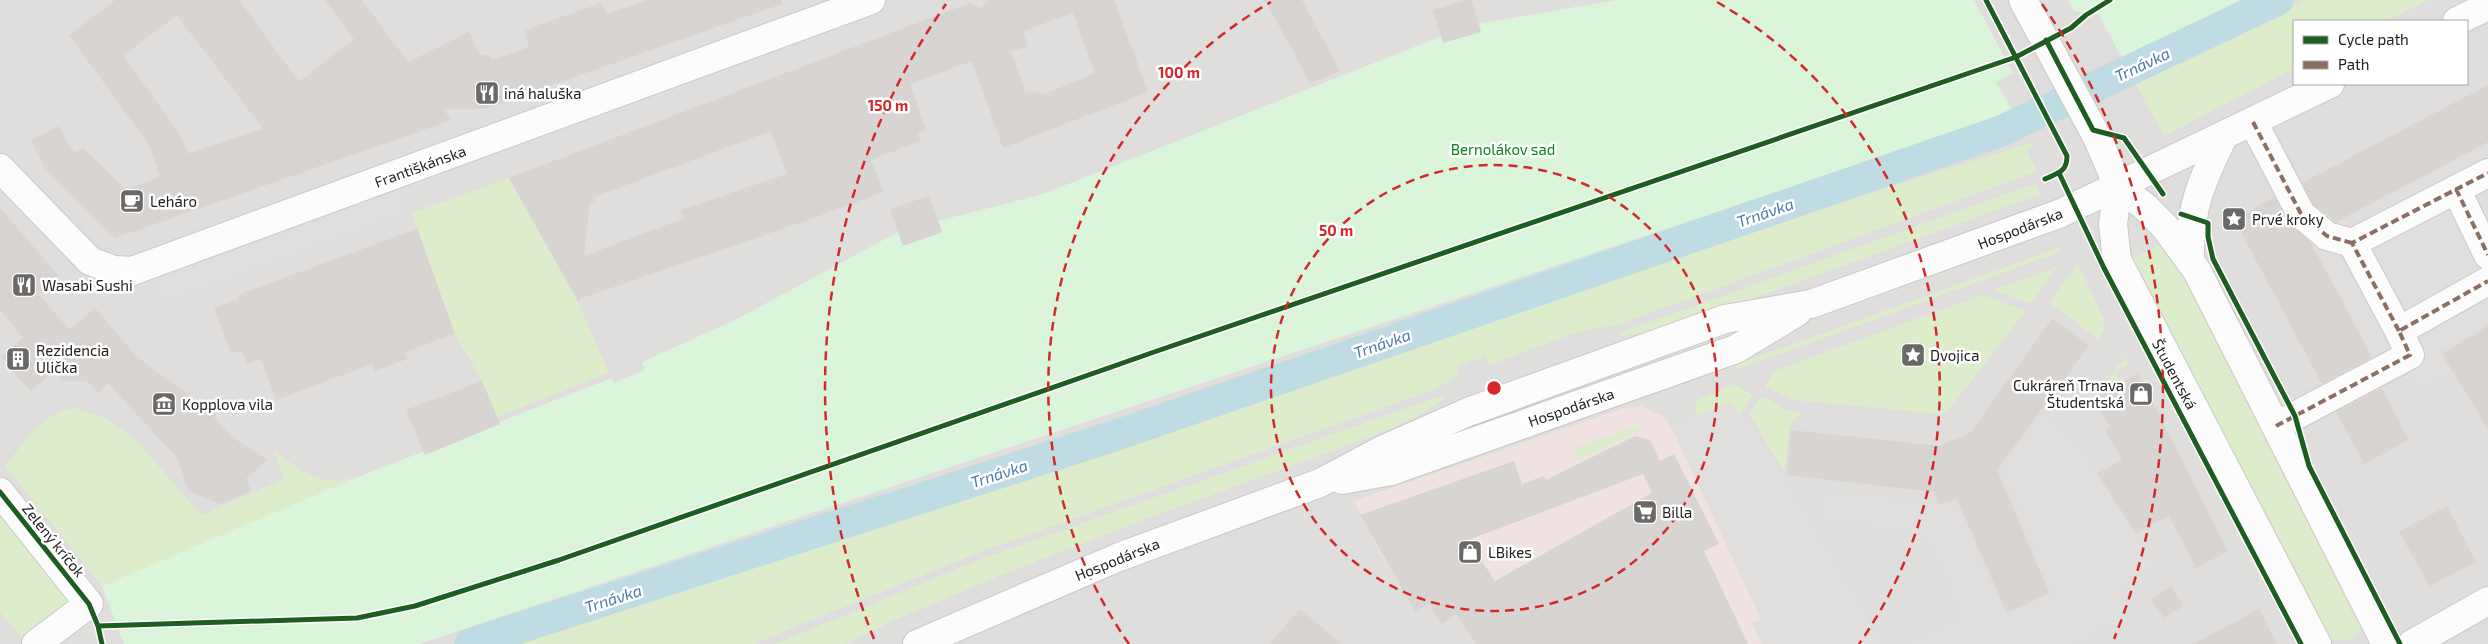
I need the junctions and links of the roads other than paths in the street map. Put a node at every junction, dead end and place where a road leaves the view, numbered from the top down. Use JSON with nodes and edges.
{"nodes":[{"id":1,"x":871,"y":0,"type":"edge"},
{"id":2,"x":2023,"y":0,"type":"edge"},
{"id":3,"x":2488,"y":6,"type":"edge"},
{"id":4,"x":2459,"y":20,"type":"edge"},
{"id":5,"x":2328,"y":85,"type":"edge"},
{"id":6,"x":2253,"y":122,"type":"junction"},
{"id":7,"x":2223,"y":137,"type":"junction"},
{"id":8,"x":0,"y":168,"type":"edge"},
{"id":9,"x":2488,"y":173,"type":"edge"},
{"id":10,"x":2118,"y":186,"type":"junction"},
{"id":11,"x":2456,"y":189,"type":"junction"},
{"id":12,"x":2352,"y":243,"type":"junction"},
{"id":13,"x":2488,"y":255,"type":"edge"},
{"id":14,"x":2190,"y":258,"type":"junction"},
{"id":15,"x":2488,"y":281,"type":"edge"},
{"id":16,"x":2398,"y":331,"type":"junction"},
{"id":17,"x":2276,"y":426,"type":"junction"},
{"id":18,"x":0,"y":492,"type":"edge"},
{"id":19,"x":2488,"y":600,"type":"edge"},
{"id":20,"x":36,"y":644,"type":"edge"},
{"id":21,"x":916,"y":644,"type":"edge"},
{"id":22,"x":2317,"y":644,"type":"edge"},
{"id":23,"x":2386,"y":644,"type":"edge"},
{"id":24,"x":2412,"y":644,"type":"edge"}],
"edges":[{"from":1,"to":8,"type":"street","name":"Františkánska"},
{"from":2,"to":10,"type":"street"},
{"from":3,"to":4,"type":"street"},
{"from":5,"to":6,"type":"street","name":"Hospodárska"},
{"from":6,"to":7,"type":"street","name":"Hospodárska"},
{"from":6,"to":12,"type":"street"},
{"from":7,"to":10,"type":"street","name":"Hospodárska"},
{"from":7,"to":14,"type":"street"},
{"from":9,"to":11,"type":"street"},
{"from":10,"to":14,"type":"street"},
{"from":10,"to":21,"type":"street","name":"Hospodárska"},
{"from":10,"to":22,"type":"street","name":"Študentská"},
{"from":11,"to":12,"type":"street"},
{"from":11,"to":13,"type":"street"},
{"from":12,"to":16,"type":"street"},
{"from":14,"to":17,"type":"street"},
{"from":15,"to":16,"type":"street"},
{"from":16,"to":17,"type":"street"},
{"from":17,"to":23,"type":"street"},
{"from":18,"to":20,"type":"street","name":"Zelený kríčok"},
{"from":19,"to":24,"type":"street"}]}
